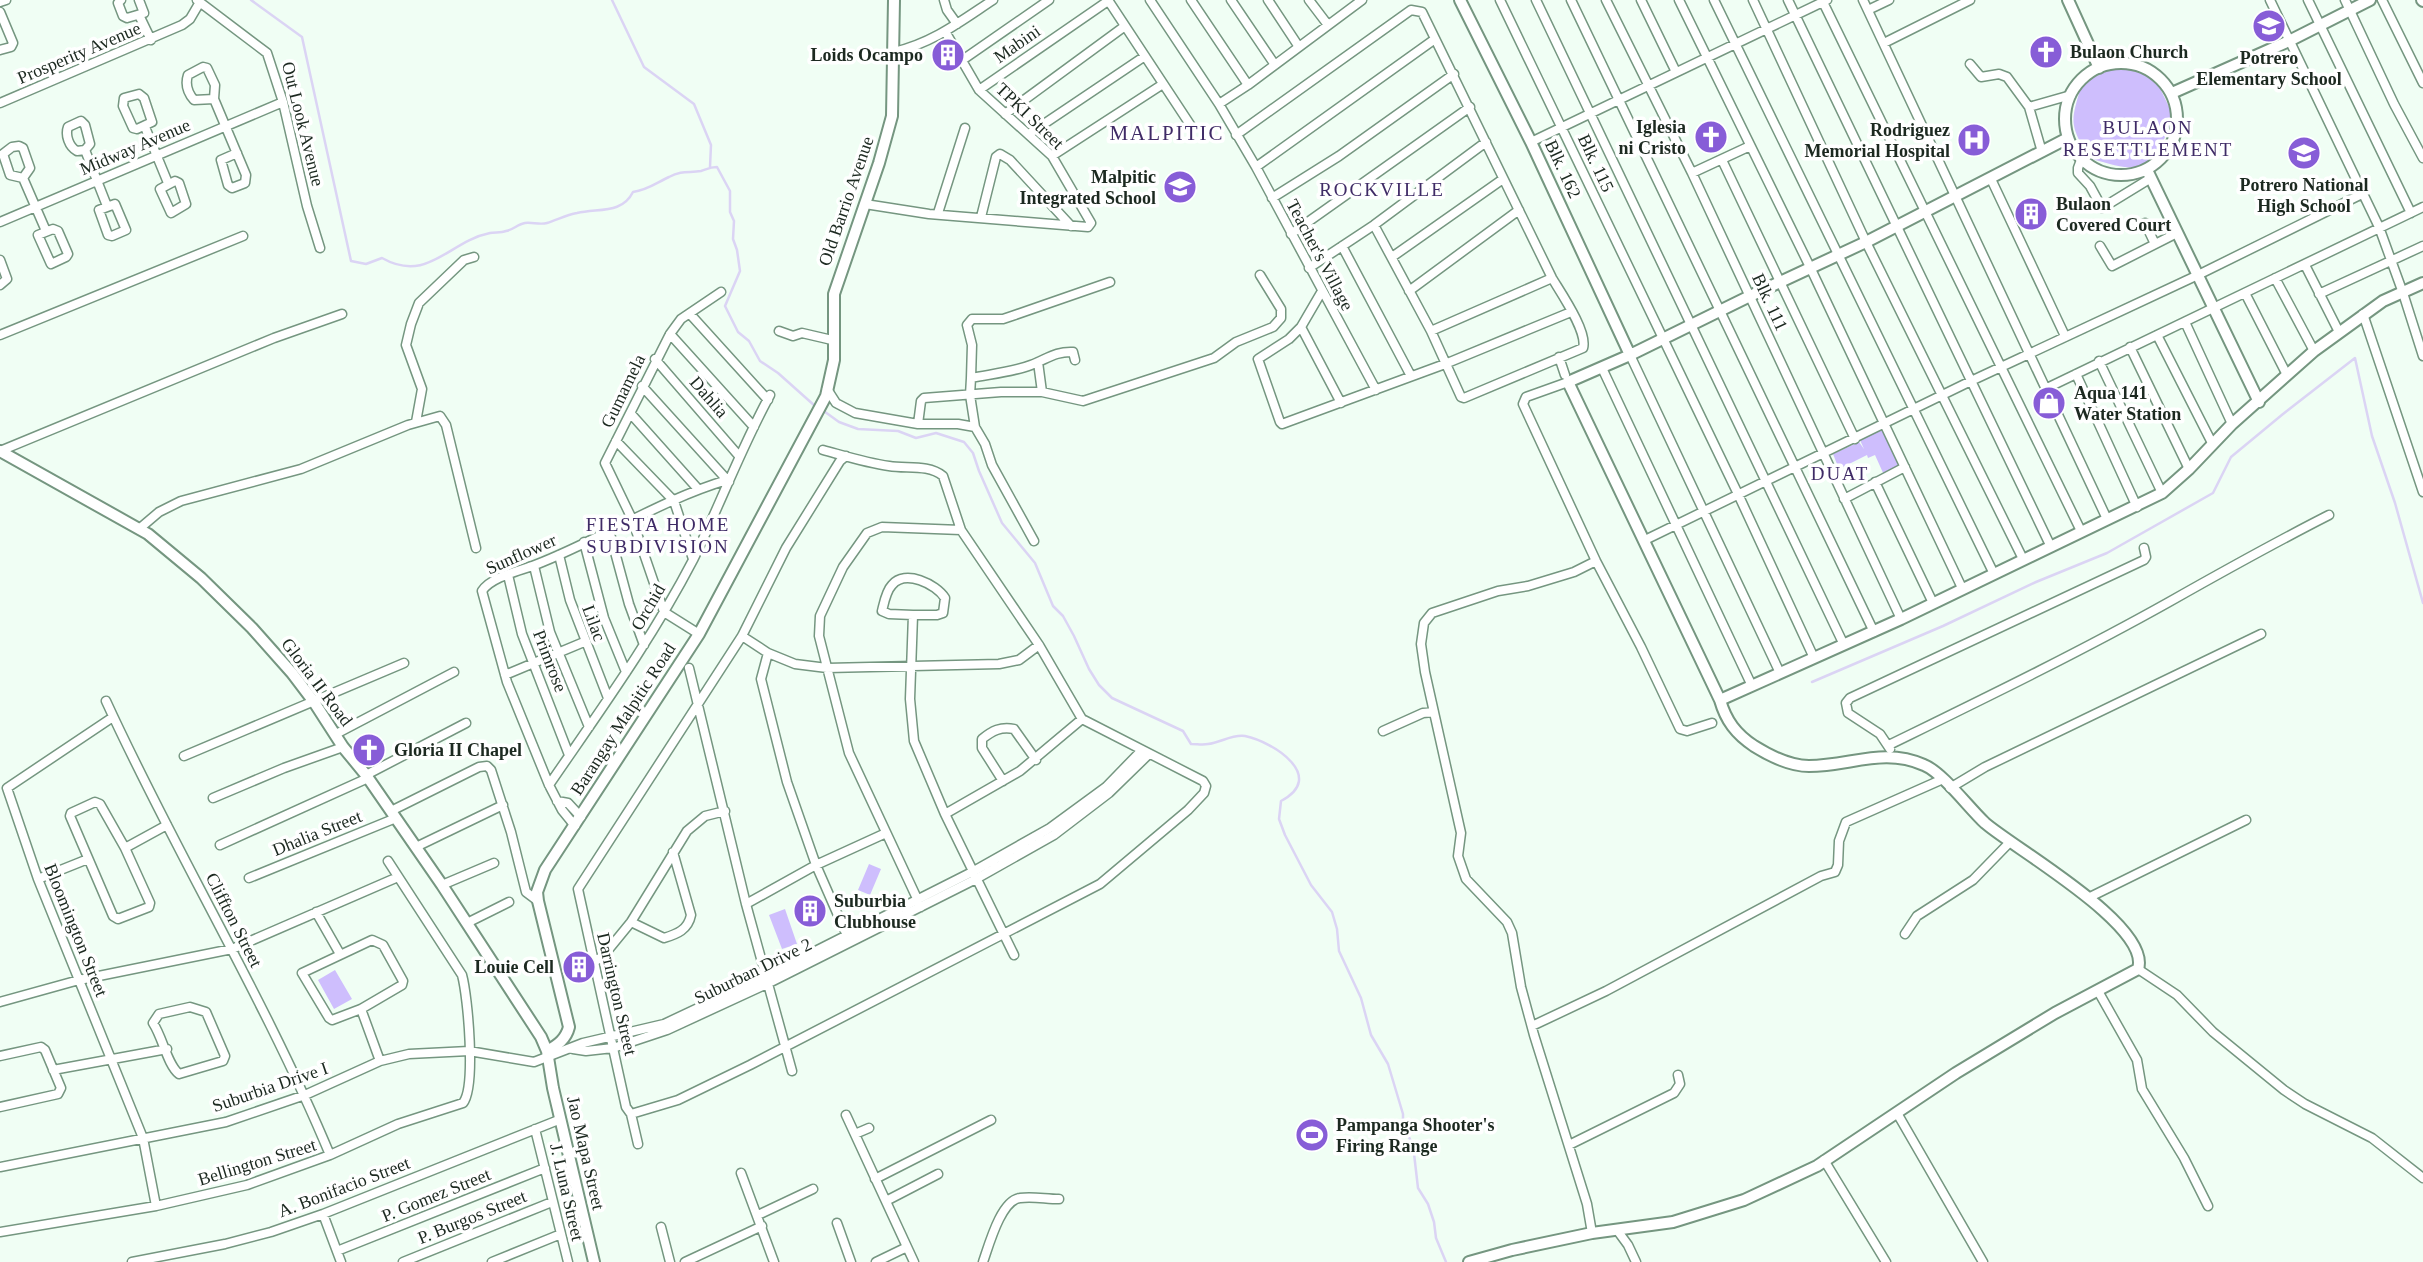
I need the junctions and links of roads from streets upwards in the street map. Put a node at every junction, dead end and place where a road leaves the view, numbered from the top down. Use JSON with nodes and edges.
{"nodes":[{"id":1,"x":6,"y":0,"type":"edge"},
{"id":2,"x":121,"y":0,"type":"edge"},
{"id":3,"x":139,"y":0,"type":"edge"},
{"id":4,"x":894,"y":0,"type":"edge"},
{"id":5,"x":944,"y":0,"type":"edge"},
{"id":6,"x":993,"y":0,"type":"edge"},
{"id":7,"x":1049,"y":0,"type":"edge"},
{"id":8,"x":1108,"y":0,"type":"edge"},
{"id":9,"x":1150,"y":0,"type":"edge"},
{"id":10,"x":1191,"y":0,"type":"edge"},
{"id":11,"x":1231,"y":0,"type":"edge"},
{"id":12,"x":1268,"y":0,"type":"edge"},
{"id":13,"x":1309,"y":0,"type":"edge"},
{"id":14,"x":1460,"y":0,"type":"edge"},
{"id":15,"x":1500,"y":0,"type":"edge"},
{"id":16,"x":1536,"y":0,"type":"edge"},
{"id":17,"x":1571,"y":0,"type":"edge"},
{"id":18,"x":1606,"y":0,"type":"edge"},
{"id":19,"x":1641,"y":0,"type":"edge"},
{"id":20,"x":1679,"y":0,"type":"edge"},
{"id":21,"x":1714,"y":0,"type":"edge"},
{"id":22,"x":1754,"y":0,"type":"edge"},
{"id":23,"x":1788,"y":0,"type":"edge"},
{"id":24,"x":1863,"y":0,"type":"edge"},
{"id":25,"x":1889,"y":0,"type":"edge"},
{"id":26,"x":1970,"y":0,"type":"edge"},
{"id":27,"x":2068,"y":0,"type":"edge"},
{"id":28,"x":2270,"y":0,"type":"edge"},
{"id":29,"x":2308,"y":0,"type":"edge"},
{"id":30,"x":2370,"y":0,"type":"edge"},
{"id":31,"x":2382,"y":0,"type":"edge"},
{"id":32,"x":198,"y":1,"type":"edge"},
{"id":33,"x":1824,"y":1,"type":"edge"},
{"id":34,"x":0,"y":2,"type":"edge"},
{"id":35,"x":1356,"y":2,"type":"edge"},
{"id":36,"x":2348,"y":5,"type":"edge"},
{"id":37,"x":1868,"y":10,"type":"junction"},
{"id":38,"x":0,"y":12,"type":"edge"},
{"id":39,"x":138,"y":15,"type":"junction"},
{"id":40,"x":1795,"y":16,"type":"junction"},
{"id":41,"x":957,"y":24,"type":"junction"},
{"id":42,"x":1328,"y":25,"type":"junction"},
{"id":43,"x":2320,"y":25,"type":"junction"},
{"id":44,"x":1125,"y":26,"type":"junction"},
{"id":45,"x":4,"y":29,"type":"edge"},
{"id":46,"x":1768,"y":30,"type":"junction"},
{"id":47,"x":946,"y":33,"type":"junction"},
{"id":48,"x":1435,"y":39,"type":"junction"},
{"id":49,"x":151,"y":40,"type":"junction"},
{"id":50,"x":2289,"y":41,"type":"junction"},
{"id":51,"x":1884,"y":43,"type":"junction"},
{"id":52,"x":1735,"y":44,"type":"junction"},
{"id":53,"x":1299,"y":47,"type":"junction"},
{"id":54,"x":0,"y":50,"type":"edge"},
{"id":55,"x":894,"y":52,"type":"junction"},
{"id":56,"x":1145,"y":56,"type":"junction"},
{"id":57,"x":1707,"y":58,"type":"junction"},
{"id":58,"x":961,"y":61,"type":"junction"},
{"id":59,"x":1970,"y":64,"type":"dead end"},
{"id":60,"x":1275,"y":65,"type":"junction"},
{"id":61,"x":2099,"y":68,"type":"junction"},
{"id":62,"x":1676,"y":72,"type":"junction"},
{"id":63,"x":1454,"y":74,"type":"junction"},
{"id":64,"x":2423,"y":83,"type":"edge"},
{"id":65,"x":1163,"y":84,"type":"junction"},
{"id":66,"x":1248,"y":85,"type":"junction"},
{"id":67,"x":1647,"y":86,"type":"junction"},
{"id":68,"x":979,"y":90,"type":"junction"},
{"id":69,"x":2172,"y":93,"type":"junction"},
{"id":70,"x":2071,"y":94,"type":"junction"},
{"id":71,"x":214,"y":99,"type":"junction"},
{"id":72,"x":1618,"y":99,"type":"junction"},
{"id":73,"x":283,"y":102,"type":"junction"},
{"id":74,"x":0,"y":103,"type":"edge"},
{"id":75,"x":1219,"y":104,"type":"junction"},
{"id":76,"x":1470,"y":107,"type":"junction"},
{"id":77,"x":2029,"y":107,"type":"junction"},
{"id":78,"x":1005,"y":114,"type":"junction"},
{"id":79,"x":1590,"y":114,"type":"junction"},
{"id":80,"x":1191,"y":125,"type":"dead end"},
{"id":81,"x":225,"y":126,"type":"junction"},
{"id":82,"x":1561,"y":126,"type":"junction"},
{"id":83,"x":145,"y":127,"type":"junction"},
{"id":84,"x":965,"y":128,"type":"dead end"},
{"id":85,"x":1029,"y":134,"type":"junction"},
{"id":86,"x":1237,"y":135,"type":"junction"},
{"id":87,"x":2066,"y":139,"type":"junction"},
{"id":88,"x":1486,"y":142,"type":"junction"},
{"id":89,"x":1531,"y":142,"type":"junction"},
{"id":90,"x":1750,"y":146,"type":"junction"},
{"id":91,"x":85,"y":150,"type":"dead end"},
{"id":92,"x":2042,"y":152,"type":"junction"},
{"id":93,"x":237,"y":153,"type":"junction"},
{"id":94,"x":156,"y":155,"type":"junction"},
{"id":95,"x":1052,"y":156,"type":"junction"},
{"id":96,"x":2423,"y":158,"type":"edge"},
{"id":97,"x":1722,"y":160,"type":"junction"},
{"id":98,"x":2081,"y":160,"type":"junction"},
{"id":99,"x":1256,"y":167,"type":"junction"},
{"id":100,"x":1692,"y":173,"type":"junction"},
{"id":101,"x":2149,"y":174,"type":"junction"},
{"id":102,"x":23,"y":178,"type":"dead end"},
{"id":103,"x":1503,"y":179,"type":"junction"},
{"id":104,"x":1991,"y":179,"type":"junction"},
{"id":105,"x":95,"y":181,"type":"junction"},
{"id":106,"x":168,"y":183,"type":"dead end"},
{"id":107,"x":2364,"y":193,"type":"junction"},
{"id":108,"x":1272,"y":198,"type":"junction"},
{"id":109,"x":1955,"y":198,"type":"junction"},
{"id":110,"x":865,"y":204,"type":"junction"},
{"id":111,"x":107,"y":206,"type":"dead end"},
{"id":112,"x":2423,"y":207,"type":"edge"},
{"id":113,"x":35,"y":208,"type":"junction"},
{"id":114,"x":1519,"y":211,"type":"junction"},
{"id":115,"x":1926,"y":211,"type":"junction"},
{"id":116,"x":937,"y":213,"type":"junction"},
{"id":117,"x":2411,"y":213,"type":"junction"},
{"id":118,"x":981,"y":217,"type":"junction"},
{"id":119,"x":0,"y":222,"type":"edge"},
{"id":120,"x":2145,"y":223,"type":"dead end"},
{"id":121,"x":1374,"y":225,"type":"junction"},
{"id":122,"x":1896,"y":225,"type":"junction"},
{"id":123,"x":1071,"y":226,"type":"junction"},
{"id":124,"x":2379,"y":227,"type":"junction"},
{"id":125,"x":46,"y":231,"type":"junction"},
{"id":126,"x":2177,"y":233,"type":"junction"},
{"id":127,"x":1291,"y":234,"type":"junction"},
{"id":128,"x":243,"y":236,"type":"dead end"},
{"id":129,"x":1866,"y":242,"type":"junction"},
{"id":130,"x":2155,"y":244,"type":"junction"},
{"id":131,"x":1342,"y":246,"type":"junction"},
{"id":132,"x":2099,"y":246,"type":"dead end"},
{"id":133,"x":2423,"y":246,"type":"edge"},
{"id":134,"x":320,"y":248,"type":"dead end"},
{"id":135,"x":1839,"y":253,"type":"junction"},
{"id":136,"x":474,"y":257,"type":"dead end"},
{"id":137,"x":1392,"y":257,"type":"junction"},
{"id":138,"x":0,"y":260,"type":"edge"},
{"id":139,"x":2392,"y":261,"type":"junction"},
{"id":140,"x":2305,"y":265,"type":"junction"},
{"id":141,"x":1810,"y":267,"type":"junction"},
{"id":142,"x":1309,"y":268,"type":"junction"},
{"id":143,"x":1260,"y":275,"type":"dead end"},
{"id":144,"x":2198,"y":275,"type":"junction"},
{"id":145,"x":1552,"y":278,"type":"junction"},
{"id":146,"x":2275,"y":278,"type":"junction"},
{"id":147,"x":1781,"y":281,"type":"junction"},
{"id":148,"x":1110,"y":282,"type":"dead end"},
{"id":149,"x":2423,"y":282,"type":"edge"},
{"id":150,"x":0,"y":285,"type":"edge"},
{"id":151,"x":1322,"y":291,"type":"junction"},
{"id":152,"x":1409,"y":291,"type":"junction"},
{"id":153,"x":721,"y":292,"type":"dead end"},
{"id":154,"x":2245,"y":293,"type":"junction"},
{"id":155,"x":2403,"y":293,"type":"junction"},
{"id":156,"x":2319,"y":294,"type":"junction"},
{"id":157,"x":1750,"y":296,"type":"junction"},
{"id":158,"x":2213,"y":308,"type":"junction"},
{"id":159,"x":1720,"y":311,"type":"junction"},
{"id":160,"x":1571,"y":312,"type":"junction"},
{"id":161,"x":342,"y":314,"type":"dead end"},
{"id":162,"x":691,"y":314,"type":"junction"},
{"id":163,"x":2363,"y":314,"type":"junction"},
{"id":164,"x":2185,"y":322,"type":"junction"},
{"id":165,"x":2423,"y":323,"type":"edge"},
{"id":166,"x":1691,"y":326,"type":"junction"},
{"id":167,"x":1301,"y":327,"type":"junction"},
{"id":168,"x":2414,"y":327,"type":"junction"},
{"id":169,"x":779,"y":331,"type":"dead end"},
{"id":170,"x":1431,"y":331,"type":"junction"},
{"id":171,"x":2339,"y":331,"type":"junction"},
{"id":172,"x":670,"y":334,"type":"junction"},
{"id":173,"x":0,"y":335,"type":"edge"},
{"id":174,"x":2157,"y":335,"type":"junction"},
{"id":175,"x":2065,"y":336,"type":"junction"},
{"id":176,"x":1662,"y":339,"type":"junction"},
{"id":177,"x":832,"y":340,"type":"junction"},
{"id":178,"x":2130,"y":347,"type":"junction"},
{"id":179,"x":2314,"y":351,"type":"junction"},
{"id":180,"x":2029,"y":354,"type":"junction"},
{"id":181,"x":1630,"y":355,"type":"junction"},
{"id":182,"x":2423,"y":356,"type":"edge"},
{"id":183,"x":1559,"y":358,"type":"junction"},
{"id":184,"x":655,"y":359,"type":"junction"},
{"id":185,"x":1075,"y":360,"type":"dead end"},
{"id":186,"x":2099,"y":361,"type":"junction"},
{"id":187,"x":1038,"y":362,"type":"junction"},
{"id":188,"x":1445,"y":363,"type":"junction"},
{"id":189,"x":1602,"y":368,"type":"junction"},
{"id":190,"x":2000,"y":368,"type":"junction"},
{"id":191,"x":2076,"y":374,"type":"junction"},
{"id":192,"x":2287,"y":375,"type":"junction"},
{"id":193,"x":1411,"y":376,"type":"junction"},
{"id":194,"x":971,"y":378,"type":"junction"},
{"id":195,"x":1567,"y":378,"type":"junction"},
{"id":196,"x":1971,"y":381,"type":"junction"},
{"id":197,"x":642,"y":386,"type":"junction"},
{"id":198,"x":2047,"y":388,"type":"junction"},
{"id":199,"x":1376,"y":390,"type":"junction"},
{"id":200,"x":826,"y":392,"type":"junction"},
{"id":201,"x":1042,"y":392,"type":"junction"},
{"id":202,"x":970,"y":395,"type":"junction"},
{"id":203,"x":1943,"y":395,"type":"junction"},
{"id":204,"x":1340,"y":402,"type":"junction"},
{"id":205,"x":2259,"y":402,"type":"junction"},
{"id":206,"x":1913,"y":410,"type":"junction"},
{"id":207,"x":818,"y":411,"type":"joint"},
{"id":208,"x":631,"y":414,"type":"junction"},
{"id":209,"x":416,"y":422,"type":"junction"},
{"id":210,"x":918,"y":424,"type":"junction"},
{"id":211,"x":1884,"y":424,"type":"junction"},
{"id":212,"x":2232,"y":424,"type":"junction"},
{"id":213,"x":754,"y":427,"type":"junction"},
{"id":214,"x":975,"y":427,"type":"junction"},
{"id":215,"x":1855,"y":439,"type":"junction"},
{"id":216,"x":616,"y":441,"type":"junction"},
{"id":217,"x":2212,"y":443,"type":"junction"},
{"id":218,"x":823,"y":450,"type":"dead end"},
{"id":219,"x":0,"y":451,"type":"edge"},
{"id":220,"x":1823,"y":454,"type":"junction"},
{"id":221,"x":740,"y":456,"type":"junction"},
{"id":222,"x":846,"y":456,"type":"junction"},
{"id":223,"x":1795,"y":466,"type":"junction"},
{"id":224,"x":1905,"y":467,"type":"junction"},
{"id":225,"x":2189,"y":469,"type":"junction"},
{"id":226,"x":1766,"y":481,"type":"junction"},
{"id":227,"x":728,"y":482,"type":"junction"},
{"id":228,"x":1875,"y":482,"type":"junction"},
{"id":229,"x":698,"y":489,"type":"junction"},
{"id":230,"x":2423,"y":492,"type":"edge"},
{"id":231,"x":2162,"y":493,"type":"junction"},
{"id":232,"x":1738,"y":494,"type":"junction"},
{"id":233,"x":1844,"y":499,"type":"junction"},
{"id":234,"x":674,"y":501,"type":"junction"},
{"id":235,"x":2137,"y":507,"type":"junction"},
{"id":236,"x":1705,"y":512,"type":"junction"},
{"id":237,"x":2329,"y":515,"type":"dead end"},
{"id":238,"x":632,"y":519,"type":"junction"},
{"id":239,"x":2107,"y":519,"type":"junction"},
{"id":240,"x":1676,"y":525,"type":"junction"},
{"id":241,"x":139,"y":528,"type":"junction"},
{"id":242,"x":609,"y":530,"type":"junction"},
{"id":243,"x":961,"y":530,"type":"junction"},
{"id":244,"x":2081,"y":531,"type":"junction"},
{"id":245,"x":1645,"y":540,"type":"junction"},
{"id":246,"x":1034,"y":541,"type":"dead end"},
{"id":247,"x":584,"y":542,"type":"junction"},
{"id":248,"x":2051,"y":547,"type":"junction"},
{"id":249,"x":476,"y":548,"type":"dead end"},
{"id":250,"x":2144,"y":548,"type":"dead end"},
{"id":251,"x":559,"y":555,"type":"junction"},
{"id":252,"x":693,"y":559,"type":"junction"},
{"id":253,"x":2023,"y":559,"type":"junction"},
{"id":254,"x":1596,"y":561,"type":"junction"},
{"id":255,"x":534,"y":566,"type":"junction"},
{"id":256,"x":1994,"y":574,"type":"junction"},
{"id":257,"x":508,"y":575,"type":"junction"},
{"id":258,"x":1962,"y":588,"type":"junction"},
{"id":259,"x":1933,"y":603,"type":"junction"},
{"id":260,"x":664,"y":612,"type":"junction"},
{"id":261,"x":913,"y":615,"type":"junction"},
{"id":262,"x":1901,"y":619,"type":"junction"},
{"id":263,"x":1874,"y":632,"type":"junction"},
{"id":264,"x":699,"y":634,"type":"junction"},
{"id":265,"x":2261,"y":634,"type":"dead end"},
{"id":266,"x":742,"y":636,"type":"junction"},
{"id":267,"x":584,"y":642,"type":"junction"},
{"id":268,"x":644,"y":645,"type":"junction"},
{"id":269,"x":1039,"y":645,"type":"junction"},
{"id":270,"x":1844,"y":645,"type":"junction"},
{"id":271,"x":768,"y":653,"type":"junction"},
{"id":272,"x":558,"y":654,"type":"junction"},
{"id":273,"x":1814,"y":658,"type":"junction"},
{"id":274,"x":404,"y":663,"type":"dead end"},
{"id":275,"x":533,"y":663,"type":"junction"},
{"id":276,"x":910,"y":666,"type":"junction"},
{"id":277,"x":689,"y":668,"type":"dead end"},
{"id":278,"x":827,"y":668,"type":"junction"},
{"id":279,"x":454,"y":672,"type":"dead end"},
{"id":280,"x":626,"y":672,"type":"junction"},
{"id":281,"x":1780,"y":673,"type":"junction"},
{"id":282,"x":505,"y":675,"type":"junction"},
{"id":283,"x":1752,"y":686,"type":"junction"},
{"id":284,"x":608,"y":698,"type":"junction"},
{"id":285,"x":1720,"y":700,"type":"junction"},
{"id":286,"x":106,"y":701,"type":"dead end"},
{"id":287,"x":314,"y":702,"type":"junction"},
{"id":288,"x":696,"y":707,"type":"junction"},
{"id":289,"x":1434,"y":712,"type":"junction"},
{"id":290,"x":113,"y":717,"type":"junction"},
{"id":291,"x":1082,"y":719,"type":"junction"},
{"id":292,"x":466,"y":723,"type":"dead end"},
{"id":293,"x":1712,"y":723,"type":"dead end"},
{"id":294,"x":589,"y":727,"type":"junction"},
{"id":295,"x":1383,"y":731,"type":"dead end"},
{"id":296,"x":336,"y":734,"type":"junction"},
{"id":297,"x":343,"y":747,"type":"junction"},
{"id":298,"x":1890,"y":751,"type":"junction"},
{"id":299,"x":1145,"y":753,"type":"junction"},
{"id":300,"x":569,"y":755,"type":"junction"},
{"id":301,"x":184,"y":756,"type":"dead end"},
{"id":302,"x":1036,"y":760,"type":"junction"},
{"id":303,"x":367,"y":776,"type":"junction"},
{"id":304,"x":1003,"y":781,"type":"junction"},
{"id":305,"x":1947,"y":783,"type":"junction"},
{"id":306,"x":549,"y":785,"type":"junction"},
{"id":307,"x":214,"y":797,"type":"dead end"},
{"id":308,"x":557,"y":801,"type":"junction"},
{"id":309,"x":503,"y":805,"type":"junction"},
{"id":310,"x":571,"y":806,"type":"junction"},
{"id":311,"x":725,"y":811,"type":"junction"},
{"id":312,"x":566,"y":814,"type":"junction"},
{"id":313,"x":944,"y":814,"type":"junction"},
{"id":314,"x":393,"y":815,"type":"junction"},
{"id":315,"x":2246,"y":820,"type":"dead end"},
{"id":316,"x":578,"y":821,"type":"junction"},
{"id":317,"x":167,"y":825,"type":"junction"},
{"id":318,"x":886,"y":832,"type":"junction"},
{"id":319,"x":2010,"y":842,"type":"junction"},
{"id":320,"x":220,"y":845,"type":"dead end"},
{"id":321,"x":416,"y":847,"type":"junction"},
{"id":322,"x":125,"y":848,"type":"junction"},
{"id":323,"x":673,"y":852,"type":"junction"},
{"id":324,"x":88,"y":859,"type":"junction"},
{"id":325,"x":388,"y":861,"type":"dead end"},
{"id":326,"x":494,"y":863,"type":"dead end"},
{"id":327,"x":816,"y":865,"type":"junction"},
{"id":328,"x":974,"y":875,"type":"junction"},
{"id":329,"x":398,"y":877,"type":"junction"},
{"id":330,"x":249,"y":878,"type":"dead end"},
{"id":331,"x":38,"y":879,"type":"junction"},
{"id":332,"x":442,"y":885,"type":"junction"},
{"id":333,"x":2090,"y":897,"type":"junction"},
{"id":334,"x":538,"y":901,"type":"junction"},
{"id":335,"x":509,"y":902,"type":"dead end"},
{"id":336,"x":919,"y":902,"type":"junction"},
{"id":337,"x":746,"y":904,"type":"junction"},
{"id":338,"x":316,"y":912,"type":"junction"},
{"id":339,"x":631,"y":922,"type":"junction"},
{"id":340,"x":467,"y":923,"type":"junction"},
{"id":341,"x":1905,"y":934,"type":"dead end"},
{"id":342,"x":1004,"y":935,"type":"junction"},
{"id":343,"x":848,"y":938,"type":"junction"},
{"id":344,"x":232,"y":949,"type":"junction"},
{"id":345,"x":340,"y":954,"type":"junction"},
{"id":346,"x":1014,"y":955,"type":"dead end"},
{"id":347,"x":593,"y":963,"type":"junction"},
{"id":348,"x":2138,"y":969,"type":"junction"},
{"id":349,"x":79,"y":980,"type":"junction"},
{"id":350,"x":767,"y":980,"type":"junction"},
{"id":351,"x":2098,"y":991,"type":"junction"},
{"id":352,"x":0,"y":1002,"type":"edge"},
{"id":353,"x":361,"y":1009,"type":"junction"},
{"id":354,"x":1532,"y":1027,"type":"junction"},
{"id":355,"x":610,"y":1038,"type":"junction"},
{"id":356,"x":785,"y":1045,"type":"junction"},
{"id":357,"x":613,"y":1048,"type":"junction"},
{"id":358,"x":167,"y":1049,"type":"junction"},
{"id":359,"x":570,"y":1049,"type":"junction"},
{"id":360,"x":469,"y":1051,"type":"junction"},
{"id":361,"x":548,"y":1054,"type":"junction"},
{"id":362,"x":0,"y":1056,"type":"edge"},
{"id":363,"x":111,"y":1059,"type":"junction"},
{"id":364,"x":380,"y":1061,"type":"junction"},
{"id":365,"x":53,"y":1070,"type":"junction"},
{"id":366,"x":792,"y":1071,"type":"dead end"},
{"id":367,"x":1678,"y":1075,"type":"dead end"},
{"id":368,"x":305,"y":1095,"type":"junction"},
{"id":369,"x":0,"y":1107,"type":"edge"},
{"id":370,"x":629,"y":1110,"type":"junction"},
{"id":371,"x":1897,"y":1113,"type":"junction"},
{"id":372,"x":846,"y":1115,"type":"dead end"},
{"id":373,"x":561,"y":1119,"type":"junction"},
{"id":374,"x":991,"y":1120,"type":"dead end"},
{"id":375,"x":869,"y":1128,"type":"dead end"},
{"id":376,"x":536,"y":1129,"type":"junction"},
{"id":377,"x":855,"y":1133,"type":"junction"},
{"id":378,"x":143,"y":1138,"type":"junction"},
{"id":379,"x":638,"y":1144,"type":"dead end"},
{"id":380,"x":1569,"y":1145,"type":"junction"},
{"id":381,"x":330,"y":1155,"type":"junction"},
{"id":382,"x":1824,"y":1160,"type":"junction"},
{"id":383,"x":0,"y":1167,"type":"edge"},
{"id":384,"x":545,"y":1168,"type":"junction"},
{"id":385,"x":741,"y":1173,"type":"dead end"},
{"id":386,"x":937,"y":1174,"type":"dead end"},
{"id":387,"x":2423,"y":1178,"type":"edge"},
{"id":388,"x":875,"y":1179,"type":"junction"},
{"id":389,"x":813,"y":1189,"type":"dead end"},
{"id":390,"x":1059,"y":1199,"type":"dead end"},
{"id":391,"x":886,"y":1201,"type":"junction"},
{"id":392,"x":552,"y":1202,"type":"junction"},
{"id":393,"x":156,"y":1206,"type":"junction"},
{"id":394,"x":2208,"y":1206,"type":"dead end"},
{"id":395,"x":323,"y":1214,"type":"junction"},
{"id":396,"x":758,"y":1215,"type":"junction"},
{"id":397,"x":837,"y":1223,"type":"dead end"},
{"id":398,"x":762,"y":1226,"type":"junction"},
{"id":399,"x":661,"y":1227,"type":"dead end"},
{"id":400,"x":1617,"y":1230,"type":"junction"},
{"id":401,"x":0,"y":1232,"type":"edge"},
{"id":402,"x":1592,"y":1233,"type":"junction"},
{"id":403,"x":561,"y":1234,"type":"junction"},
{"id":404,"x":907,"y":1247,"type":"junction"},
{"id":405,"x":337,"y":1251,"type":"junction"},
{"id":406,"x":137,"y":1262,"type":"edge"},
{"id":407,"x":341,"y":1262,"type":"edge"},
{"id":408,"x":402,"y":1262,"type":"edge"},
{"id":409,"x":492,"y":1262,"type":"edge"},
{"id":410,"x":568,"y":1262,"type":"edge"},
{"id":411,"x":594,"y":1262,"type":"edge"},
{"id":412,"x":670,"y":1262,"type":"edge"},
{"id":413,"x":685,"y":1262,"type":"edge"},
{"id":414,"x":774,"y":1262,"type":"edge"},
{"id":415,"x":851,"y":1262,"type":"edge"},
{"id":416,"x":876,"y":1262,"type":"edge"},
{"id":417,"x":914,"y":1262,"type":"edge"},
{"id":418,"x":983,"y":1262,"type":"edge"},
{"id":419,"x":1469,"y":1262,"type":"edge"},
{"id":420,"x":1636,"y":1262,"type":"edge"},
{"id":421,"x":1886,"y":1262,"type":"edge"},
{"id":422,"x":1983,"y":1262,"type":"edge"}],
"edges":[{"from":1,"to":34,"type":"street"},
{"from":2,"to":39,"type":"street"},
{"from":3,"to":39,"type":"street"},
{"from":4,"to":55,"type":"street","name":"Old Barrio Avenue"},
{"from":5,"to":41,"type":"street"},
{"from":6,"to":41,"type":"street"},
{"from":7,"to":58,"type":"street"},
{"from":8,"to":44,"type":"street"},
{"from":8,"to":68,"type":"street","name":"Mabini"},
{"from":9,"to":75,"type":"street","name":"Teacher's Village"},
{"from":10,"to":66,"type":"street"},
{"from":11,"to":60,"type":"street"},
{"from":12,"to":53,"type":"street"},
{"from":13,"to":42,"type":"street"},
{"from":14,"to":89,"type":"street","name":"Blk. 162"},
{"from":15,"to":82,"type":"street","name":"Blk. 115"},
{"from":16,"to":79,"type":"street"},
{"from":17,"to":72,"type":"street"},
{"from":18,"to":67,"type":"street","name":"Blk. 111"},
{"from":19,"to":62,"type":"street"},
{"from":20,"to":57,"type":"street"},
{"from":21,"to":52,"type":"street"},
{"from":22,"to":46,"type":"street"},
{"from":23,"to":40,"type":"street"},
{"from":24,"to":37,"type":"street"},
{"from":25,"to":37,"type":"street"},
{"from":26,"to":51,"type":"street"},
{"from":27,"to":61,"type":"street"},
{"from":28,"to":50,"type":"street"},
{"from":29,"to":43,"type":"street"},
{"from":30,"to":36,"type":"street"},
{"from":31,"to":64,"type":"street"},
{"from":32,"to":49,"type":"street","name":"Prosperity Avenue"},
{"from":32,"to":73,"type":"street","name":"Out Look Avenue"},
{"from":33,"to":40,"type":"street"},
{"from":33,"to":115,"type":"street"},
{"from":35,"to":42,"type":"street"},
{"from":36,"to":43,"type":"street"},
{"from":36,"to":96,"type":"street"},
{"from":37,"to":51,"type":"street"},
{"from":38,"to":45,"type":"street"},
{"from":39,"to":49,"type":"street"},
{"from":40,"to":46,"type":"street"},
{"from":40,"to":122,"type":"street"},
{"from":41,"to":47,"type":"street"},
{"from":42,"to":53,"type":"street"},
{"from":43,"to":50,"type":"street"},
{"from":43,"to":117,"type":"street"},
{"from":44,"to":56,"type":"street"},
{"from":44,"to":78,"type":"street"},
{"from":45,"to":54,"type":"street"},
{"from":46,"to":52,"type":"street"},
{"from":46,"to":129,"type":"street"},
{"from":47,"to":55,"type":"street"},
{"from":47,"to":58,"type":"street","name":"TPKI Street"},
{"from":48,"to":63,"type":"street"},
{"from":48,"to":86,"type":"street"},
{"from":48,"to":99,"type":"street"},
{"from":49,"to":74,"type":"street","name":"Prosperity Avenue"},
{"from":50,"to":69,"type":"street"},
{"from":50,"to":107,"type":"street"},
{"from":51,"to":109,"type":"street"},
{"from":52,"to":57,"type":"street"},
{"from":52,"to":135,"type":"street"},
{"from":53,"to":60,"type":"street"},
{"from":55,"to":110,"type":"street","name":"Old Barrio Avenue"},
{"from":56,"to":65,"type":"street"},
{"from":56,"to":85,"type":"street"},
{"from":57,"to":62,"type":"street"},
{"from":57,"to":90,"type":"street"},
{"from":58,"to":68,"type":"street","name":"TPKI Street"},
{"from":59,"to":77,"type":"street"},
{"from":60,"to":66,"type":"street"},
{"from":61,"to":69,"type":"street"},
{"from":61,"to":70,"type":"street"},
{"from":62,"to":67,"type":"street"},
{"from":63,"to":76,"type":"street"},
{"from":63,"to":108,"type":"street"},
{"from":65,"to":80,"type":"street"},
{"from":65,"to":95,"type":"street"},
{"from":66,"to":75,"type":"street"},
{"from":67,"to":72,"type":"street"},
{"from":67,"to":100,"type":"street","name":"Blk. 111"},
{"from":68,"to":78,"type":"street","name":"TPKI Street"},
{"from":69,"to":101,"type":"street"},
{"from":70,"to":77,"type":"street"},
{"from":70,"to":87,"type":"street"},
{"from":71,"to":71,"type":"street"},
{"from":71,"to":81,"type":"street"},
{"from":72,"to":79,"type":"street"},
{"from":72,"to":159,"type":"street"},
{"from":73,"to":81,"type":"street","name":"Midway Avenue"},
{"from":73,"to":134,"type":"street","name":"Out Look Avenue"},
{"from":75,"to":86,"type":"street","name":"Teacher's Village"},
{"from":76,"to":88,"type":"street"},
{"from":76,"to":127,"type":"street"},
{"from":77,"to":92,"type":"street"},
{"from":78,"to":85,"type":"street","name":"TPKI Street"},
{"from":79,"to":82,"type":"street"},
{"from":79,"to":166,"type":"street"},
{"from":81,"to":93,"type":"street"},
{"from":81,"to":94,"type":"street","name":"Midway Avenue"},
{"from":82,"to":89,"type":"street"},
{"from":82,"to":176,"type":"street","name":"Blk. 115"},
{"from":83,"to":83,"type":"street"},
{"from":83,"to":94,"type":"street"},
{"from":84,"to":116,"type":"street"},
{"from":85,"to":95,"type":"street","name":"TPKI Street"},
{"from":86,"to":99,"type":"street","name":"Teacher's Village"},
{"from":87,"to":92,"type":"street"},
{"from":87,"to":98,"type":"street"},
{"from":88,"to":103,"type":"street"},
{"from":88,"to":121,"type":"street"},
{"from":89,"to":181,"type":"street","name":"Blk. 162"},
{"from":90,"to":97,"type":"street"},
{"from":90,"to":141,"type":"street"},
{"from":91,"to":105,"type":"street"},
{"from":92,"to":104,"type":"street"},
{"from":93,"to":93,"type":"street"},
{"from":94,"to":105,"type":"street","name":"Midway Avenue"},
{"from":94,"to":106,"type":"street"},
{"from":95,"to":123,"type":"street","name":"TPKI Street"},
{"from":97,"to":100,"type":"street"},
{"from":97,"to":147,"type":"street"},
{"from":98,"to":101,"type":"street"},
{"from":98,"to":101,"type":"street"},
{"from":99,"to":108,"type":"street","name":"Teacher's Village"},
{"from":100,"to":157,"type":"street","name":"Blk. 111"},
{"from":101,"to":126,"type":"street"},
{"from":102,"to":113,"type":"street"},
{"from":103,"to":114,"type":"street"},
{"from":103,"to":137,"type":"street"},
{"from":104,"to":109,"type":"street"},
{"from":104,"to":175,"type":"street"},
{"from":105,"to":111,"type":"street"},
{"from":105,"to":113,"type":"street","name":"Midway Avenue"},
{"from":107,"to":124,"type":"street"},
{"from":107,"to":144,"type":"street"},
{"from":108,"to":127,"type":"street","name":"Teacher's Village"},
{"from":109,"to":115,"type":"street"},
{"from":109,"to":180,"type":"street"},
{"from":110,"to":116,"type":"street"},
{"from":110,"to":177,"type":"street","name":"Old Barrio Avenue"},
{"from":112,"to":117,"type":"street"},
{"from":113,"to":119,"type":"street","name":"Midway Avenue"},
{"from":113,"to":125,"type":"street"},
{"from":114,"to":145,"type":"street"},
{"from":114,"to":152,"type":"street"},
{"from":115,"to":122,"type":"street"},
{"from":115,"to":190,"type":"street"},
{"from":116,"to":118,"type":"street"},
{"from":117,"to":124,"type":"street"},
{"from":118,"to":123,"type":"street"},
{"from":118,"to":123,"type":"street"},
{"from":120,"to":130,"type":"street"},
{"from":121,"to":131,"type":"street"},
{"from":121,"to":137,"type":"street"},
{"from":122,"to":129,"type":"street"},
{"from":122,"to":196,"type":"street"},
{"from":124,"to":139,"type":"street"},
{"from":124,"to":140,"type":"street"},
{"from":125,"to":125,"type":"street"},
{"from":126,"to":130,"type":"street"},
{"from":126,"to":144,"type":"street"},
{"from":127,"to":142,"type":"street","name":"Teacher's Village"},
{"from":128,"to":173,"type":"street"},
{"from":129,"to":135,"type":"street"},
{"from":129,"to":203,"type":"street"},
{"from":130,"to":132,"type":"street"},
{"from":131,"to":142,"type":"street"},
{"from":131,"to":193,"type":"street"},
{"from":133,"to":139,"type":"street"},
{"from":135,"to":141,"type":"street"},
{"from":135,"to":206,"type":"street"},
{"from":136,"to":209,"type":"street"},
{"from":137,"to":152,"type":"street"},
{"from":138,"to":150,"type":"street"},
{"from":139,"to":155,"type":"street"},
{"from":139,"to":156,"type":"street"},
{"from":140,"to":146,"type":"street"},
{"from":140,"to":156,"type":"street"},
{"from":141,"to":147,"type":"street"},
{"from":141,"to":211,"type":"street"},
{"from":142,"to":151,"type":"street","name":"Teacher's Village"},
{"from":143,"to":201,"type":"street"},
{"from":144,"to":158,"type":"street"},
{"from":144,"to":175,"type":"street"},
{"from":145,"to":160,"type":"street"},
{"from":145,"to":170,"type":"street"},
{"from":146,"to":154,"type":"street"},
{"from":146,"to":179,"type":"street"},
{"from":147,"to":157,"type":"street"},
{"from":147,"to":215,"type":"street"},
{"from":148,"to":194,"type":"street"},
{"from":149,"to":155,"type":"street"},
{"from":151,"to":167,"type":"street"},
{"from":151,"to":199,"type":"street","name":"Teacher's Village"},
{"from":152,"to":170,"type":"street"},
{"from":153,"to":162,"type":"street","name":"Gumamela"},
{"from":154,"to":158,"type":"street"},
{"from":154,"to":192,"type":"street"},
{"from":155,"to":163,"type":"street"},
{"from":155,"to":168,"type":"street"},
{"from":156,"to":171,"type":"street"},
{"from":157,"to":159,"type":"street"},
{"from":157,"to":220,"type":"street","name":"Blk. 111"},
{"from":158,"to":164,"type":"street"},
{"from":158,"to":205,"type":"street"},
{"from":159,"to":166,"type":"street"},
{"from":159,"to":223,"type":"street"},
{"from":160,"to":183,"type":"street"},
{"from":160,"to":188,"type":"street"},
{"from":161,"to":219,"type":"street"},
{"from":162,"to":172,"type":"street","name":"Gumamela"},
{"from":162,"to":213,"type":"street","name":"Orchid"},
{"from":163,"to":171,"type":"street"},
{"from":163,"to":230,"type":"street"},
{"from":164,"to":174,"type":"street"},
{"from":164,"to":212,"type":"street"},
{"from":165,"to":168,"type":"street"},
{"from":166,"to":176,"type":"street"},
{"from":166,"to":226,"type":"street"},
{"from":167,"to":204,"type":"street"},
{"from":167,"to":204,"type":"street"},
{"from":168,"to":182,"type":"street"},
{"from":169,"to":177,"type":"street"},
{"from":170,"to":188,"type":"street"},
{"from":171,"to":179,"type":"street"},
{"from":172,"to":184,"type":"street","name":"Gumamela"},
{"from":172,"to":213,"type":"street"},
{"from":174,"to":178,"type":"street"},
{"from":174,"to":217,"type":"street"},
{"from":175,"to":180,"type":"street"},
{"from":176,"to":181,"type":"street"},
{"from":176,"to":232,"type":"street","name":"Blk. 115"},
{"from":177,"to":200,"type":"street","name":"Old Barrio Avenue"},
{"from":178,"to":186,"type":"street"},
{"from":178,"to":225,"type":"street"},
{"from":179,"to":192,"type":"street"},
{"from":180,"to":190,"type":"street"},
{"from":180,"to":198,"type":"street"},
{"from":181,"to":189,"type":"street"},
{"from":181,"to":236,"type":"street"},
{"from":183,"to":188,"type":"street"},
{"from":183,"to":195,"type":"street"},
{"from":184,"to":197,"type":"street","name":"Gumamela"},
{"from":184,"to":221,"type":"street","name":"Dahlia"},
{"from":185,"to":187,"type":"street"},
{"from":186,"to":191,"type":"street"},
{"from":186,"to":231,"type":"street"},
{"from":187,"to":194,"type":"street"},
{"from":187,"to":201,"type":"street"},
{"from":188,"to":193,"type":"street"},
{"from":189,"to":195,"type":"street"},
{"from":189,"to":240,"type":"street"},
{"from":190,"to":196,"type":"street"},
{"from":190,"to":244,"type":"street"},
{"from":191,"to":198,"type":"street"},
{"from":191,"to":235,"type":"street"},
{"from":192,"to":205,"type":"street"},
{"from":193,"to":199,"type":"street"},
{"from":194,"to":202,"type":"street"},
{"from":195,"to":245,"type":"street"},
{"from":195,"to":254,"type":"street"},
{"from":196,"to":203,"type":"street"},
{"from":196,"to":248,"type":"street"},
{"from":197,"to":208,"type":"street","name":"Gumamela"},
{"from":197,"to":227,"type":"street"},
{"from":198,"to":239,"type":"street"},
{"from":199,"to":204,"type":"street"},
{"from":200,"to":207,"type":"street","name":"Old Barrio Avenue"},
{"from":200,"to":210,"type":"street"},
{"from":201,"to":202,"type":"street"},
{"from":202,"to":210,"type":"street"},
{"from":202,"to":214,"type":"street"},
{"from":203,"to":206,"type":"street"},
{"from":203,"to":253,"type":"street"},
{"from":205,"to":212,"type":"street"},
{"from":206,"to":211,"type":"street"},
{"from":206,"to":256,"type":"street"},
{"from":207,"to":264,"type":"street","name":"Barangay Malpitic Road"},
{"from":208,"to":216,"type":"street","name":"Gumamela"},
{"from":208,"to":229,"type":"street"},
{"from":209,"to":241,"type":"street"},
{"from":209,"to":249,"type":"street"},
{"from":210,"to":214,"type":"street"},
{"from":211,"to":215,"type":"street"},
{"from":211,"to":224,"type":"street"},
{"from":212,"to":217,"type":"street"},
{"from":213,"to":221,"type":"street","name":"Orchid"},
{"from":214,"to":246,"type":"street"},
{"from":215,"to":220,"type":"street"},
{"from":216,"to":234,"type":"street"},
{"from":216,"to":238,"type":"street","name":"Gumamela"},
{"from":217,"to":225,"type":"street"},
{"from":218,"to":222,"type":"street"},
{"from":219,"to":241,"type":"street","name":"Gloria II Road"},
{"from":220,"to":223,"type":"street"},
{"from":220,"to":233,"type":"street","name":"Blk. 111"},
{"from":221,"to":227,"type":"street","name":"Orchid"},
{"from":222,"to":243,"type":"street"},
{"from":222,"to":266,"type":"street"},
{"from":223,"to":226,"type":"street"},
{"from":223,"to":263,"type":"street"},
{"from":224,"to":228,"type":"street"},
{"from":224,"to":258,"type":"street"},
{"from":225,"to":231,"type":"street"},
{"from":226,"to":232,"type":"street"},
{"from":226,"to":270,"type":"street"},
{"from":227,"to":229,"type":"street","name":"Sunflower"},
{"from":227,"to":252,"type":"street","name":"Orchid"},
{"from":228,"to":233,"type":"street"},
{"from":228,"to":259,"type":"street"},
{"from":229,"to":234,"type":"street","name":"Sunflower"},
{"from":231,"to":235,"type":"street"},
{"from":232,"to":236,"type":"street"},
{"from":232,"to":273,"type":"street","name":"Blk. 115"},
{"from":233,"to":262,"type":"street","name":"Blk. 111"},
{"from":234,"to":238,"type":"street","name":"Sunflower"},
{"from":234,"to":252,"type":"street"},
{"from":235,"to":239,"type":"street"},
{"from":236,"to":240,"type":"street"},
{"from":236,"to":281,"type":"street"},
{"from":237,"to":298,"type":"street"},
{"from":238,"to":242,"type":"street","name":"Sunflower"},
{"from":238,"to":260,"type":"street"},
{"from":239,"to":244,"type":"street"},
{"from":240,"to":245,"type":"street"},
{"from":240,"to":283,"type":"street"},
{"from":241,"to":287,"type":"street","name":"Gloria II Road"},
{"from":242,"to":247,"type":"street","name":"Sunflower"},
{"from":242,"to":268,"type":"street"},
{"from":243,"to":269,"type":"street"},
{"from":243,"to":278,"type":"street"},
{"from":244,"to":248,"type":"street"},
{"from":245,"to":285,"type":"street"},
{"from":247,"to":251,"type":"street","name":"Sunflower"},
{"from":247,"to":280,"type":"street"},
{"from":248,"to":253,"type":"street"},
{"from":250,"to":298,"type":"street"},
{"from":251,"to":255,"type":"street","name":"Sunflower"},
{"from":251,"to":267,"type":"street","name":"Lilac"},
{"from":252,"to":260,"type":"street","name":"Orchid"},
{"from":253,"to":256,"type":"street"},
{"from":254,"to":289,"type":"street"},
{"from":254,"to":293,"type":"street"},
{"from":255,"to":257,"type":"street","name":"Sunflower"},
{"from":255,"to":272,"type":"street"},
{"from":256,"to":258,"type":"street"},
{"from":257,"to":275,"type":"street","name":"Primrose"},
{"from":257,"to":282,"type":"street","name":"Sunflower"},
{"from":258,"to":259,"type":"street"},
{"from":259,"to":262,"type":"street"},
{"from":260,"to":264,"type":"street"},
{"from":260,"to":268,"type":"street","name":"Orchid"},
{"from":261,"to":261,"type":"street"},
{"from":261,"to":276,"type":"street"},
{"from":262,"to":263,"type":"street"},
{"from":263,"to":270,"type":"street"},
{"from":264,"to":316,"type":"street","name":"Barangay Malpitic Road"},
{"from":265,"to":305,"type":"street"},
{"from":266,"to":271,"type":"street"},
{"from":266,"to":288,"type":"street"},
{"from":267,"to":272,"type":"street"},
{"from":267,"to":284,"type":"street","name":"Lilac"},
{"from":268,"to":280,"type":"street","name":"Orchid"},
{"from":269,"to":276,"type":"street"},
{"from":269,"to":291,"type":"street"},
{"from":270,"to":273,"type":"street"},
{"from":271,"to":278,"type":"street"},
{"from":271,"to":327,"type":"street"},
{"from":272,"to":275,"type":"street"},
{"from":272,"to":294,"type":"street"},
{"from":273,"to":281,"type":"street"},
{"from":274,"to":287,"type":"street"},
{"from":275,"to":282,"type":"street"},
{"from":275,"to":300,"type":"street","name":"Primrose"},
{"from":276,"to":278,"type":"street"},
{"from":276,"to":313,"type":"street"},
{"from":277,"to":288,"type":"street"},
{"from":278,"to":318,"type":"street"},
{"from":279,"to":296,"type":"street"},
{"from":280,"to":284,"type":"street","name":"Orchid"},
{"from":281,"to":283,"type":"street"},
{"from":282,"to":306,"type":"street"},
{"from":283,"to":285,"type":"street"},
{"from":284,"to":294,"type":"street","name":"Orchid"},
{"from":285,"to":298,"type":"street"},
{"from":286,"to":290,"type":"street","name":"Cliffton Street"},
{"from":287,"to":296,"type":"street","name":"Gloria II Road"},
{"from":287,"to":301,"type":"street"},
{"from":288,"to":311,"type":"street"},
{"from":288,"to":347,"type":"street","name":"Darrington Street"},
{"from":289,"to":295,"type":"street"},
{"from":289,"to":354,"type":"street"},
{"from":290,"to":317,"type":"street","name":"Cliffton Street"},
{"from":290,"to":331,"type":"street","name":"Bloomington Street"},
{"from":291,"to":299,"type":"street"},
{"from":291,"to":302,"type":"street"},
{"from":292,"to":303,"type":"street"},
{"from":294,"to":300,"type":"street","name":"Orchid"},
{"from":296,"to":297,"type":"street","name":"Gloria II Road"},
{"from":297,"to":303,"type":"street","name":"Gloria II Road"},
{"from":297,"to":307,"type":"street"},
{"from":298,"to":305,"type":"street"},
{"from":299,"to":328,"type":"street","name":"Suburban Drive 2"},
{"from":299,"to":342,"type":"street"},
{"from":300,"to":306,"type":"street","name":"Orchid"},
{"from":302,"to":304,"type":"street"},
{"from":302,"to":304,"type":"street"},
{"from":303,"to":314,"type":"street","name":"Gloria II Road"},
{"from":303,"to":320,"type":"street"},
{"from":304,"to":313,"type":"street"},
{"from":305,"to":319,"type":"street"},
{"from":305,"to":354,"type":"street"},
{"from":306,"to":308,"type":"street"},
{"from":308,"to":310,"type":"street"},
{"from":308,"to":312,"type":"street"},
{"from":309,"to":314,"type":"street","name":"Dhalia Street"},
{"from":309,"to":321,"type":"street"},
{"from":309,"to":334,"type":"street"},
{"from":310,"to":312,"type":"street"},
{"from":310,"to":316,"type":"street"},
{"from":311,"to":323,"type":"street"},
{"from":311,"to":337,"type":"street"},
{"from":312,"to":316,"type":"street"},
{"from":313,"to":328,"type":"street"},
{"from":314,"to":321,"type":"street","name":"Gloria II Road"},
{"from":314,"to":330,"type":"street","name":"Dhalia Street"},
{"from":315,"to":333,"type":"street"},
{"from":316,"to":334,"type":"street","name":"Barangay Malpitic Road"},
{"from":317,"to":322,"type":"street"},
{"from":317,"to":344,"type":"street","name":"Cliffton Street"},
{"from":318,"to":327,"type":"street"},
{"from":318,"to":336,"type":"street"},
{"from":319,"to":333,"type":"street"},
{"from":319,"to":341,"type":"street"},
{"from":321,"to":332,"type":"street","name":"Gloria II Road"},
{"from":322,"to":324,"type":"street"},
{"from":322,"to":324,"type":"street"},
{"from":323,"to":339,"type":"street"},
{"from":323,"to":339,"type":"street"},
{"from":324,"to":331,"type":"street"},
{"from":325,"to":329,"type":"street"},
{"from":326,"to":332,"type":"street"},
{"from":327,"to":337,"type":"street"},
{"from":327,"to":343,"type":"street"},
{"from":328,"to":336,"type":"street","name":"Suburban Drive 2"},
{"from":328,"to":342,"type":"street"},
{"from":329,"to":338,"type":"street"},
{"from":329,"to":360,"type":"street"},
{"from":331,"to":349,"type":"street","name":"Bloomington Street"},
{"from":332,"to":340,"type":"street","name":"Gloria II Road"},
{"from":333,"to":348,"type":"street"},
{"from":334,"to":361,"type":"street","name":"Barangay Malpitic Road"},
{"from":335,"to":340,"type":"street"},
{"from":336,"to":343,"type":"street","name":"Suburban Drive 2"},
{"from":337,"to":350,"type":"street"},
{"from":338,"to":344,"type":"street"},
{"from":338,"to":345,"type":"street"},
{"from":339,"to":347,"type":"street"},
{"from":340,"to":361,"type":"street","name":"Gloria II Road"},
{"from":342,"to":346,"type":"street"},
{"from":342,"to":356,"type":"street"},
{"from":343,"to":350,"type":"street","name":"Suburban Drive 2"},
{"from":344,"to":349,"type":"street"},
{"from":344,"to":368,"type":"street","name":"Cliffton Street"},
{"from":345,"to":353,"type":"street"},
{"from":345,"to":353,"type":"street"},
{"from":347,"to":355,"type":"street","name":"Darrington Street"},
{"from":348,"to":351,"type":"street"},
{"from":348,"to":387,"type":"street"},
{"from":349,"to":352,"type":"street"},
{"from":349,"to":363,"type":"street","name":"Bloomington Street"},
{"from":350,"to":355,"type":"street","name":"Suburban Drive 2"},
{"from":350,"to":356,"type":"street"},
{"from":350,"to":357,"type":"street","name":"Suburban Drive 2"},
{"from":351,"to":371,"type":"street"},
{"from":351,"to":394,"type":"street"},
{"from":353,"to":364,"type":"street"},
{"from":354,"to":380,"type":"street"},
{"from":355,"to":357,"type":"street","name":"Darrington Street"},
{"from":355,"to":359,"type":"street","name":"Suburban Drive 2"},
{"from":356,"to":366,"type":"street"},
{"from":356,"to":370,"type":"street"},
{"from":357,"to":359,"type":"street","name":"Suburban Drive 2"},
{"from":357,"to":370,"type":"street","name":"Darrington Street"},
{"from":358,"to":358,"type":"street"},
{"from":358,"to":363,"type":"street"},
{"from":359,"to":361,"type":"street","name":"Suburban Drive 2"},
{"from":360,"to":361,"type":"street","name":"Suburbia Drive I"},
{"from":360,"to":364,"type":"street","name":"Suburbia Drive I"},
{"from":360,"to":381,"type":"street","name":"Bellington Street"},
{"from":361,"to":373,"type":"street","name":"Jao Mapa Street"},
{"from":362,"to":365,"type":"street"},
{"from":363,"to":365,"type":"street"},
{"from":363,"to":378,"type":"street","name":"Bloomington Street"},
{"from":364,"to":368,"type":"street","name":"Suburbia Drive I"},
{"from":365,"to":369,"type":"street"},
{"from":367,"to":380,"type":"street"},
{"from":368,"to":378,"type":"street","name":"Suburbia Drive I"},
{"from":368,"to":381,"type":"street","name":"Cliffton Street"},
{"from":370,"to":379,"type":"street","name":"Darrington Street"},
{"from":371,"to":382,"type":"street"},
{"from":371,"to":422,"type":"street"},
{"from":372,"to":377,"type":"street"},
{"from":373,"to":376,"type":"street","name":"A. Bonifacio Street"},
{"from":373,"to":411,"type":"street","name":"Jao Mapa Street"},
{"from":374,"to":388,"type":"street"},
{"from":375,"to":377,"type":"street"},
{"from":376,"to":384,"type":"street","name":"J. Luna Street"},
{"from":376,"to":395,"type":"street","name":"A. Bonifacio Street"},
{"from":377,"to":388,"type":"street"},
{"from":378,"to":383,"type":"street","name":"Suburbia Drive I"},
{"from":378,"to":393,"type":"street","name":"Bloomington Street"},
{"from":380,"to":402,"type":"street"},
{"from":381,"to":393,"type":"street","name":"Bellington Street"},
{"from":382,"to":400,"type":"street"},
{"from":382,"to":421,"type":"street"},
{"from":384,"to":392,"type":"street","name":"J. Luna Street"},
{"from":384,"to":405,"type":"street","name":"P. Gomez Street"},
{"from":385,"to":396,"type":"street"},
{"from":386,"to":391,"type":"street"},
{"from":388,"to":391,"type":"street"},
{"from":389,"to":396,"type":"street"},
{"from":390,"to":418,"type":"street"},
{"from":391,"to":404,"type":"street"},
{"from":392,"to":403,"type":"street","name":"J. Luna Street"},
{"from":392,"to":408,"type":"street","name":"P. Burgos Street"},
{"from":393,"to":401,"type":"street","name":"Bellington Street"},
{"from":395,"to":405,"type":"street"},
{"from":395,"to":406,"type":"street","name":"A. Bonifacio Street"},
{"from":396,"to":398,"type":"street"},
{"from":397,"to":415,"type":"street"},
{"from":398,"to":413,"type":"street"},
{"from":398,"to":414,"type":"street"},
{"from":399,"to":412,"type":"street"},
{"from":400,"to":402,"type":"street"},
{"from":400,"to":420,"type":"street"},
{"from":402,"to":419,"type":"street"},
{"from":403,"to":409,"type":"street"},
{"from":403,"to":410,"type":"street","name":"J. Luna Street"},
{"from":404,"to":416,"type":"street"},
{"from":404,"to":417,"type":"street"},
{"from":405,"to":407,"type":"street"}]}
